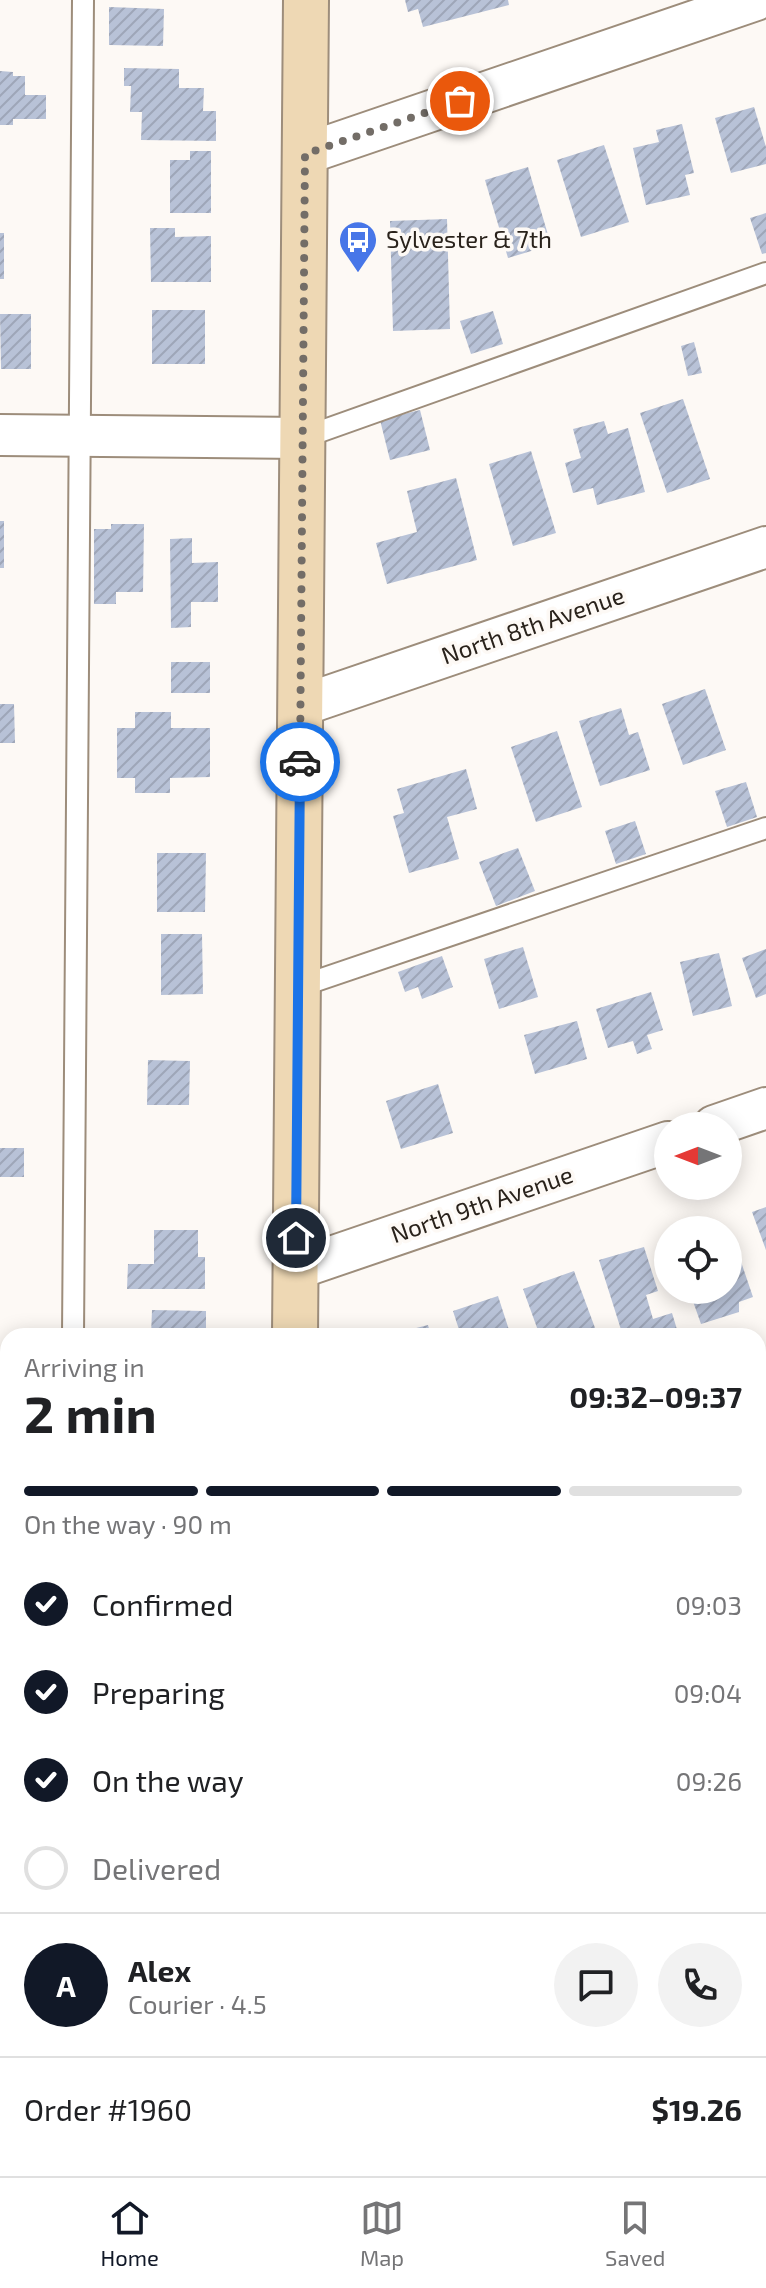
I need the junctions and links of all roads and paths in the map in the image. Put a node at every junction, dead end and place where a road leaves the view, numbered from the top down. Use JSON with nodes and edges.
{"nodes":[{"id":1,"x":83,"y":0,"type":"edge"},
{"id":2,"x":306,"y":0,"type":"edge"},
{"id":3,"x":756,"y":0,"type":"edge"},
{"id":4,"x":305,"y":154,"type":"junction"},
{"id":5,"x":766,"y":273,"type":"edge"},
{"id":6,"x":0,"y":435,"type":"edge"},
{"id":7,"x":80,"y":436,"type":"junction"},
{"id":8,"x":302,"y":438,"type":"junction"},
{"id":9,"x":766,"y":547,"type":"edge"},
{"id":10,"x":300,"y":706,"type":"junction"},
{"id":11,"x":766,"y":828,"type":"edge"},
{"id":12,"x":298,"y":987,"type":"junction"},
{"id":13,"x":766,"y":1108,"type":"edge"},
{"id":14,"x":742,"y":1116,"type":"edge"},
{"id":15,"x":654,"y":1147,"type":"edge"},
{"id":16,"x":296,"y":1269,"type":"junction"},
{"id":17,"x":73,"y":1328,"type":"edge"},
{"id":18,"x":295,"y":1328,"type":"edge"}],
"edges":[{"from":1,"to":7,"type":"lane"},
{"from":2,"to":4,"type":"street"},
{"from":3,"to":4,"type":"street"},
{"from":4,"to":8,"type":"street"},
{"from":5,"to":8,"type":"lane"},
{"from":6,"to":7,"type":"street"},
{"from":7,"to":8,"type":"street"},
{"from":7,"to":17,"type":"lane"},
{"from":8,"to":10,"type":"street"},
{"from":9,"to":10,"type":"street","name":"North 8th Avenue"},
{"from":10,"to":12,"type":"street"},
{"from":11,"to":12,"type":"lane"},
{"from":12,"to":16,"type":"street"},
{"from":13,"to":14,"type":"street"},
{"from":15,"to":16,"type":"street","name":"North 9th Avenue"},
{"from":16,"to":18,"type":"street"}]}
